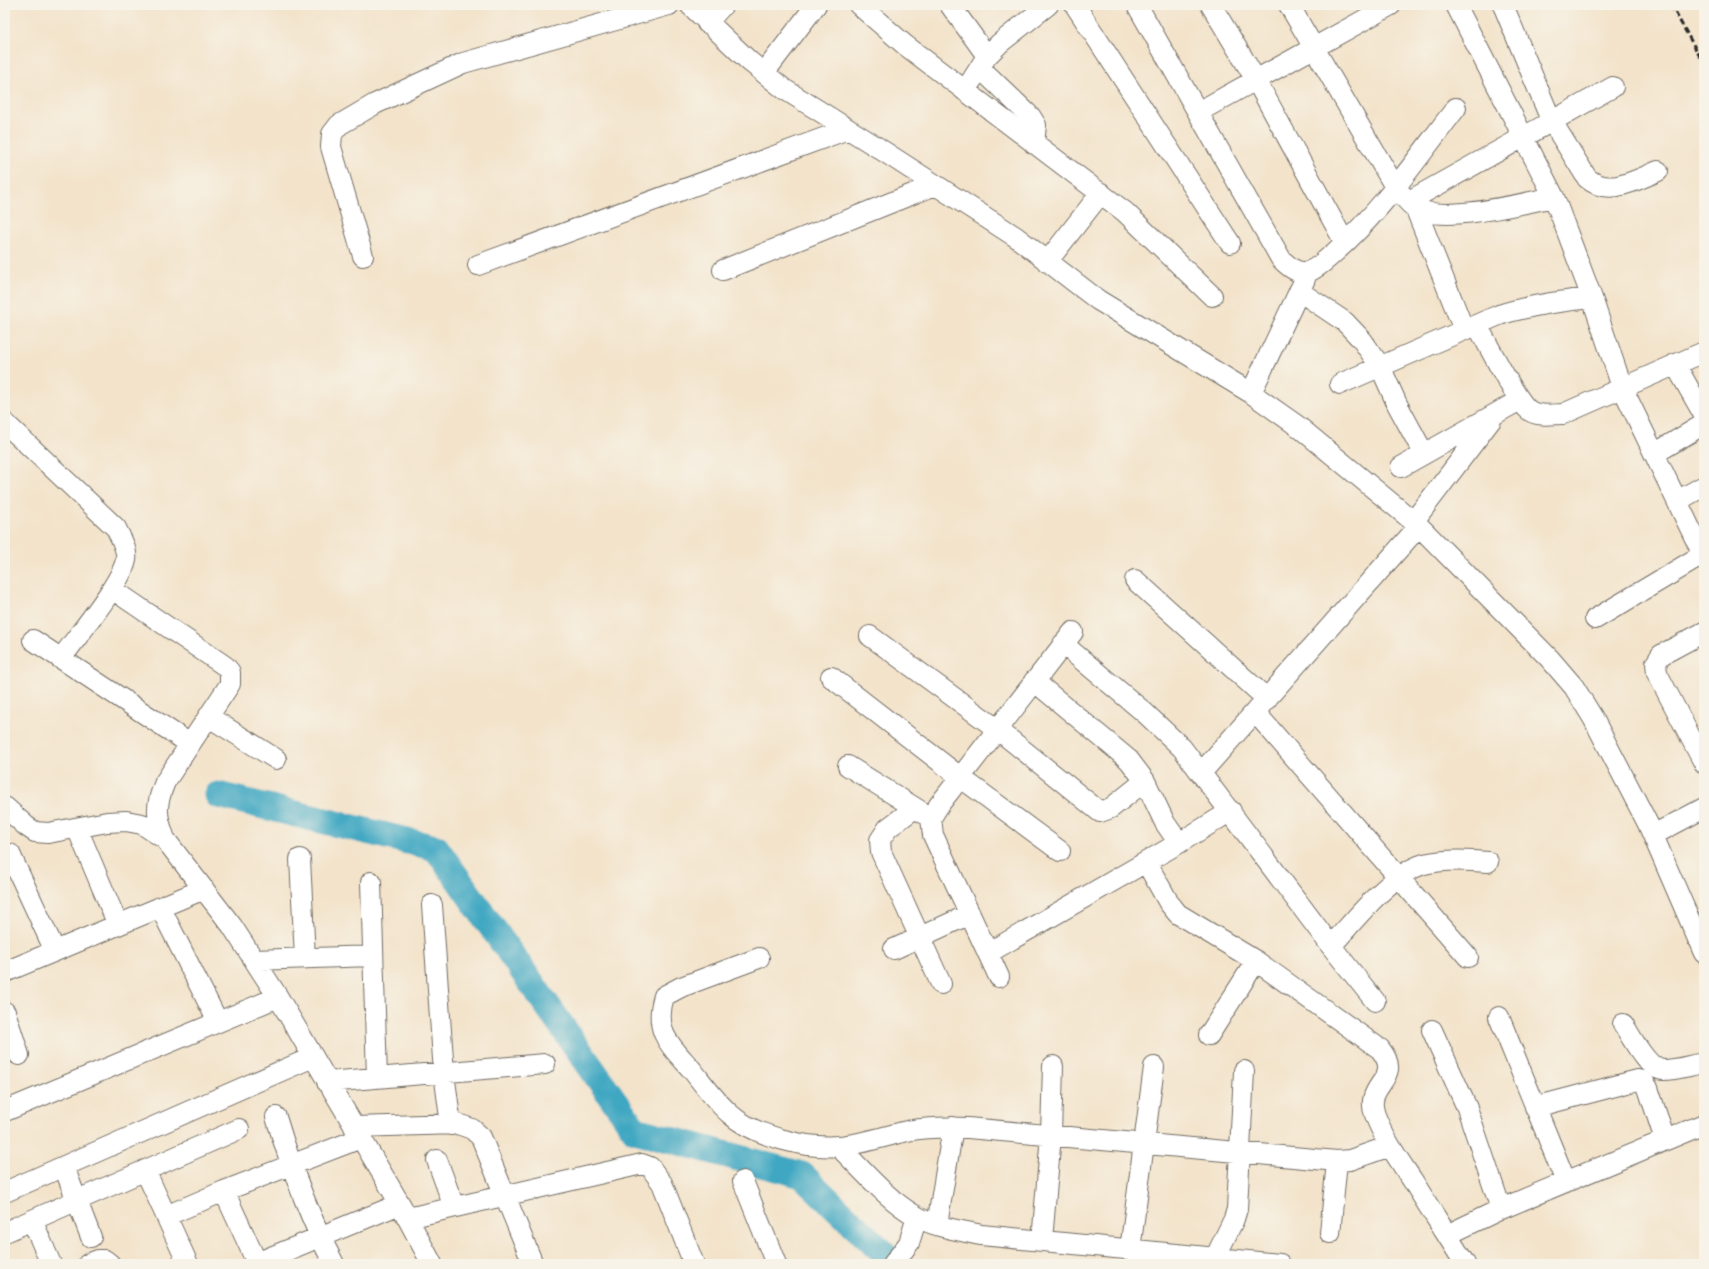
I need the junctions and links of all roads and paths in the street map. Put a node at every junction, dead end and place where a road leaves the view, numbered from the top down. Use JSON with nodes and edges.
{"nodes":[{"id":1,"x":669,"y":5,"type":"edge"},
{"id":2,"x":690,"y":5,"type":"edge"},
{"id":3,"x":723,"y":5,"type":"edge"},
{"id":4,"x":816,"y":5,"type":"edge"},
{"id":5,"x":859,"y":5,"type":"edge"},
{"id":6,"x":950,"y":5,"type":"edge"},
{"id":7,"x":1048,"y":5,"type":"edge"},
{"id":8,"x":1076,"y":5,"type":"edge"},
{"id":9,"x":1137,"y":5,"type":"edge"},
{"id":10,"x":1211,"y":5,"type":"edge"},
{"id":11,"x":1289,"y":5,"type":"edge"},
{"id":12,"x":1391,"y":5,"type":"edge"},
{"id":13,"x":1456,"y":5,"type":"edge"},
{"id":14,"x":1503,"y":5,"type":"edge"},
{"id":15,"x":707,"y":23,"type":"junction"},
{"id":16,"x":1314,"y":48,"type":"junction"},
{"id":17,"x":983,"y":62,"type":"junction"},
{"id":18,"x":764,"y":73,"type":"junction"},
{"id":19,"x":1256,"y":80,"type":"junction"},
{"id":20,"x":1613,"y":87,"type":"dead end"},
{"id":21,"x":965,"y":91,"type":"junction"},
{"id":22,"x":1456,"y":108,"type":"dead end"},
{"id":23,"x":1198,"y":112,"type":"junction"},
{"id":24,"x":1551,"y":120,"type":"junction"},
{"id":25,"x":848,"y":129,"type":"junction"},
{"id":26,"x":1523,"y":136,"type":"junction"},
{"id":27,"x":1034,"y":144,"type":"junction"},
{"id":28,"x":1658,"y":171,"type":"dead end"},
{"id":29,"x":936,"y":185,"type":"junction"},
{"id":30,"x":1101,"y":193,"type":"junction"},
{"id":31,"x":1554,"y":197,"type":"junction"},
{"id":32,"x":1406,"y":198,"type":"junction"},
{"id":33,"x":1230,"y":243,"type":"dead end"},
{"id":34,"x":1345,"y":243,"type":"junction"},
{"id":35,"x":363,"y":256,"type":"dead end"},
{"id":36,"x":1047,"y":262,"type":"junction"},
{"id":37,"x":478,"y":265,"type":"dead end"},
{"id":38,"x":723,"y":270,"type":"dead end"},
{"id":39,"x":1308,"y":272,"type":"junction"},
{"id":40,"x":1299,"y":292,"type":"junction"},
{"id":41,"x":1212,"y":296,"type":"dead end"},
{"id":42,"x":1592,"y":298,"type":"junction"},
{"id":43,"x":1470,"y":327,"type":"junction"},
{"id":44,"x":1704,"y":352,"type":"edge"},
{"id":45,"x":1675,"y":364,"type":"junction"},
{"id":46,"x":1380,"y":366,"type":"junction"},
{"id":47,"x":1340,"y":384,"type":"dead end"},
{"id":48,"x":1622,"y":387,"type":"junction"},
{"id":49,"x":1251,"y":393,"type":"junction"},
{"id":50,"x":1520,"y":400,"type":"junction"},
{"id":51,"x":1496,"y":414,"type":"junction"},
{"id":52,"x":1704,"y":415,"type":"edge"},
{"id":53,"x":5,"y":423,"type":"edge"},
{"id":54,"x":1704,"y":424,"type":"edge"},
{"id":55,"x":1424,"y":454,"type":"junction"},
{"id":56,"x":1654,"y":454,"type":"junction"},
{"id":57,"x":1401,"y":467,"type":"dead end"},
{"id":58,"x":1704,"y":486,"type":"edge"},
{"id":59,"x":1677,"y":501,"type":"junction"},
{"id":60,"x":1416,"y":524,"type":"junction"},
{"id":61,"x":1704,"y":555,"type":"edge"},
{"id":62,"x":1135,"y":580,"type":"dead end"},
{"id":63,"x":112,"y":588,"type":"junction"},
{"id":64,"x":1594,"y":619,"type":"dead end"},
{"id":65,"x":1704,"y":632,"type":"edge"},
{"id":66,"x":870,"y":636,"type":"dead end"},
{"id":67,"x":33,"y":640,"type":"dead end"},
{"id":68,"x":61,"y":659,"type":"junction"},
{"id":69,"x":831,"y":677,"type":"dead end"},
{"id":70,"x":1034,"y":681,"type":"junction"},
{"id":71,"x":1261,"y":705,"type":"junction"},
{"id":72,"x":209,"y":717,"type":"junction"},
{"id":73,"x":997,"y":729,"type":"junction"},
{"id":74,"x":190,"y":744,"type":"junction"},
{"id":75,"x":276,"y":758,"type":"dead end"},
{"id":76,"x":1704,"y":764,"type":"edge"},
{"id":77,"x":848,"y":766,"type":"dead end"},
{"id":78,"x":1201,"y":773,"type":"junction"},
{"id":79,"x":960,"y":777,"type":"junction"},
{"id":80,"x":1145,"y":781,"type":"junction"},
{"id":81,"x":5,"y":807,"type":"edge"},
{"id":82,"x":1704,"y":808,"type":"edge"},
{"id":83,"x":1231,"y":811,"type":"junction"},
{"id":84,"x":923,"y":813,"type":"junction"},
{"id":85,"x":77,"y":828,"type":"junction"},
{"id":86,"x":1653,"y":835,"type":"junction"},
{"id":87,"x":165,"y":839,"type":"junction"},
{"id":88,"x":1179,"y":843,"type":"junction"},
{"id":89,"x":1060,"y":851,"type":"dead end"},
{"id":90,"x":10,"y":854,"type":"dead end"},
{"id":91,"x":300,"y":858,"type":"dead end"},
{"id":92,"x":1146,"y":862,"type":"junction"},
{"id":93,"x":1488,"y":862,"type":"dead end"},
{"id":94,"x":1398,"y":877,"type":"junction"},
{"id":95,"x":371,"y":882,"type":"dead end"},
{"id":96,"x":204,"y":889,"type":"junction"},
{"id":97,"x":432,"y":905,"type":"dead end"},
{"id":98,"x":160,"y":907,"type":"junction"},
{"id":99,"x":970,"y":914,"type":"junction"},
{"id":100,"x":118,"y":925,"type":"junction"},
{"id":101,"x":920,"y":938,"type":"junction"},
{"id":102,"x":1331,"y":946,"type":"junction"},
{"id":103,"x":894,"y":950,"type":"dead end"},
{"id":104,"x":54,"y":951,"type":"junction"},
{"id":105,"x":988,"y":953,"type":"junction"},
{"id":106,"x":1704,"y":953,"type":"edge"},
{"id":107,"x":373,"y":956,"type":"junction"},
{"id":108,"x":1468,"y":957,"type":"dead end"},
{"id":109,"x":305,"y":958,"type":"junction"},
{"id":110,"x":759,"y":958,"type":"dead end"},
{"id":111,"x":254,"y":960,"type":"junction"},
{"id":112,"x":1256,"y":961,"type":"junction"},
{"id":113,"x":5,"y":972,"type":"edge"},
{"id":114,"x":999,"y":977,"type":"dead end"},
{"id":115,"x":941,"y":984,"type":"dead end"},
{"id":116,"x":278,"y":997,"type":"junction"},
{"id":117,"x":1375,"y":1001,"type":"dead end"},
{"id":118,"x":5,"y":1012,"type":"edge"},
{"id":119,"x":1499,"y":1017,"type":"dead end"},
{"id":120,"x":218,"y":1022,"type":"junction"},
{"id":121,"x":1623,"y":1024,"type":"dead end"},
{"id":122,"x":1432,"y":1030,"type":"dead end"},
{"id":123,"x":1209,"y":1034,"type":"dead end"},
{"id":124,"x":19,"y":1055,"type":"dead end"},
{"id":125,"x":313,"y":1057,"type":"junction"},
{"id":126,"x":1704,"y":1063,"type":"edge"},
{"id":127,"x":545,"y":1064,"type":"dead end"},
{"id":128,"x":1053,"y":1066,"type":"dead end"},
{"id":129,"x":1154,"y":1067,"type":"dead end"},
{"id":130,"x":1244,"y":1071,"type":"dead end"},
{"id":131,"x":444,"y":1073,"type":"junction"},
{"id":132,"x":377,"y":1078,"type":"junction"},
{"id":133,"x":328,"y":1082,"type":"junction"},
{"id":134,"x":1536,"y":1107,"type":"junction"},
{"id":135,"x":5,"y":1112,"type":"edge"},
{"id":136,"x":276,"y":1116,"type":"dead end"},
{"id":137,"x":1704,"y":1124,"type":"edge"},
{"id":138,"x":451,"y":1125,"type":"junction"},
{"id":139,"x":953,"y":1127,"type":"junction"},
{"id":140,"x":239,"y":1129,"type":"dead end"},
{"id":141,"x":357,"y":1132,"type":"junction"},
{"id":142,"x":1051,"y":1135,"type":"junction"},
{"id":143,"x":1665,"y":1140,"type":"junction"},
{"id":144,"x":1144,"y":1143,"type":"junction"},
{"id":145,"x":838,"y":1146,"type":"junction"},
{"id":146,"x":1390,"y":1146,"type":"junction"},
{"id":147,"x":1241,"y":1152,"type":"junction"},
{"id":148,"x":437,"y":1160,"type":"dead end"},
{"id":149,"x":1337,"y":1161,"type":"junction"},
{"id":150,"x":291,"y":1166,"type":"junction"},
{"id":151,"x":64,"y":1167,"type":"junction"},
{"id":152,"x":145,"y":1170,"type":"junction"},
{"id":153,"x":743,"y":1181,"type":"dead end"},
{"id":154,"x":1566,"y":1182,"type":"junction"},
{"id":155,"x":224,"y":1191,"type":"junction"},
{"id":156,"x":5,"y":1192,"type":"edge"},
{"id":157,"x":506,"y":1196,"type":"junction"},
{"id":158,"x":76,"y":1200,"type":"junction"},
{"id":159,"x":454,"y":1207,"type":"junction"},
{"id":160,"x":1501,"y":1209,"type":"junction"},
{"id":161,"x":404,"y":1211,"type":"junction"},
{"id":162,"x":166,"y":1216,"type":"junction"},
{"id":163,"x":917,"y":1217,"type":"junction"},
{"id":164,"x":32,"y":1220,"type":"junction"},
{"id":165,"x":7,"y":1225,"type":"edge"},
{"id":166,"x":937,"y":1225,"type":"junction"},
{"id":167,"x":1330,"y":1233,"type":"dead end"},
{"id":168,"x":1447,"y":1234,"type":"junction"},
{"id":169,"x":91,"y":1237,"type":"dead end"},
{"id":170,"x":320,"y":1237,"type":"junction"},
{"id":171,"x":1042,"y":1241,"type":"junction"},
{"id":172,"x":1130,"y":1250,"type":"junction"},
{"id":173,"x":1152,"y":1258,"type":"edge"},
{"id":174,"x":1215,"y":1261,"type":"edge"},
{"id":175,"x":51,"y":1264,"type":"edge"},
{"id":176,"x":88,"y":1264,"type":"edge"},
{"id":177,"x":110,"y":1264,"type":"edge"},
{"id":178,"x":188,"y":1264,"type":"edge"},
{"id":179,"x":256,"y":1264,"type":"edge"},
{"id":180,"x":334,"y":1264,"type":"edge"},
{"id":181,"x":432,"y":1264,"type":"edge"},
{"id":182,"x":533,"y":1264,"type":"edge"},
{"id":183,"x":694,"y":1264,"type":"edge"},
{"id":184,"x":776,"y":1264,"type":"edge"},
{"id":185,"x":893,"y":1264,"type":"edge"},
{"id":186,"x":1280,"y":1264,"type":"edge"},
{"id":187,"x":1465,"y":1264,"type":"edge"}],
"edges":[{"from":1,"to":35,"type":"street"},
{"from":2,"to":15,"type":"street"},
{"from":3,"to":15,"type":"street"},
{"from":4,"to":18,"type":"street"},
{"from":5,"to":21,"type":"street"},
{"from":6,"to":17,"type":"street"},
{"from":7,"to":17,"type":"street"},
{"from":8,"to":33,"type":"street"},
{"from":9,"to":23,"type":"street"},
{"from":10,"to":19,"type":"street"},
{"from":11,"to":16,"type":"street"},
{"from":12,"to":16,"type":"street"},
{"from":13,"to":26,"type":"street"},
{"from":14,"to":24,"type":"street"},
{"from":15,"to":18,"type":"street"},
{"from":16,"to":19,"type":"street"},
{"from":16,"to":32,"type":"street"},
{"from":17,"to":21,"type":"street"},
{"from":17,"to":27,"type":"street"},
{"from":18,"to":25,"type":"street"},
{"from":19,"to":23,"type":"street"},
{"from":19,"to":34,"type":"street"},
{"from":20,"to":24,"type":"street"},
{"from":21,"to":27,"type":"street"},
{"from":22,"to":32,"type":"street"},
{"from":23,"to":39,"type":"street"},
{"from":24,"to":26,"type":"street"},
{"from":24,"to":28,"type":"street"},
{"from":25,"to":29,"type":"street"},
{"from":25,"to":37,"type":"street"},
{"from":26,"to":31,"type":"street"},
{"from":26,"to":32,"type":"street"},
{"from":27,"to":30,"type":"street"},
{"from":29,"to":36,"type":"street"},
{"from":29,"to":38,"type":"street"},
{"from":30,"to":36,"type":"street"},
{"from":30,"to":41,"type":"street"},
{"from":31,"to":32,"type":"street"},
{"from":31,"to":42,"type":"street"},
{"from":32,"to":34,"type":"street"},
{"from":32,"to":43,"type":"street"},
{"from":34,"to":39,"type":"street"},
{"from":36,"to":49,"type":"street"},
{"from":39,"to":40,"type":"street"},
{"from":40,"to":46,"type":"street"},
{"from":40,"to":49,"type":"street"},
{"from":42,"to":43,"type":"street"},
{"from":42,"to":48,"type":"street"},
{"from":43,"to":46,"type":"street"},
{"from":43,"to":50,"type":"street"},
{"from":44,"to":45,"type":"street"},
{"from":45,"to":48,"type":"street"},
{"from":45,"to":52,"type":"street"},
{"from":46,"to":47,"type":"street"},
{"from":46,"to":55,"type":"street"},
{"from":48,"to":50,"type":"street"},
{"from":48,"to":56,"type":"street"},
{"from":49,"to":60,"type":"street"},
{"from":50,"to":51,"type":"street"},
{"from":51,"to":55,"type":"street"},
{"from":51,"to":60,"type":"street"},
{"from":53,"to":63,"type":"street"},
{"from":54,"to":56,"type":"street"},
{"from":55,"to":57,"type":"street"},
{"from":56,"to":59,"type":"street"},
{"from":58,"to":59,"type":"street"},
{"from":59,"to":61,"type":"street"},
{"from":60,"to":71,"type":"street"},
{"from":60,"to":86,"type":"street"},
{"from":61,"to":64,"type":"street"},
{"from":62,"to":71,"type":"street"},
{"from":63,"to":68,"type":"street"},
{"from":63,"to":72,"type":"street"},
{"from":65,"to":76,"type":"street"},
{"from":66,"to":73,"type":"street"},
{"from":67,"to":68,"type":"street"},
{"from":68,"to":74,"type":"street"},
{"from":69,"to":79,"type":"street"},
{"from":70,"to":73,"type":"street"},
{"from":70,"to":78,"type":"street"},
{"from":70,"to":80,"type":"street"},
{"from":71,"to":78,"type":"street"},
{"from":71,"to":94,"type":"street"},
{"from":72,"to":74,"type":"street"},
{"from":72,"to":75,"type":"street"},
{"from":73,"to":79,"type":"street"},
{"from":73,"to":80,"type":"street"},
{"from":74,"to":87,"type":"street"},
{"from":77,"to":84,"type":"street"},
{"from":78,"to":83,"type":"street"},
{"from":79,"to":84,"type":"street"},
{"from":79,"to":89,"type":"street"},
{"from":80,"to":88,"type":"street"},
{"from":81,"to":85,"type":"street"},
{"from":82,"to":86,"type":"street"},
{"from":83,"to":88,"type":"street"},
{"from":83,"to":102,"type":"street"},
{"from":84,"to":99,"type":"street"},
{"from":84,"to":101,"type":"street"},
{"from":85,"to":87,"type":"street"},
{"from":85,"to":100,"type":"street"},
{"from":86,"to":106,"type":"street"},
{"from":87,"to":96,"type":"street"},
{"from":88,"to":92,"type":"street"},
{"from":90,"to":104,"type":"street"},
{"from":91,"to":109,"type":"street"},
{"from":92,"to":105,"type":"street"},
{"from":92,"to":112,"type":"street"},
{"from":93,"to":94,"type":"street"},
{"from":94,"to":102,"type":"street"},
{"from":94,"to":108,"type":"street"},
{"from":95,"to":107,"type":"street"},
{"from":96,"to":98,"type":"street"},
{"from":96,"to":111,"type":"street"},
{"from":97,"to":131,"type":"street"},
{"from":98,"to":100,"type":"street"},
{"from":98,"to":120,"type":"street"},
{"from":99,"to":101,"type":"street"},
{"from":99,"to":105,"type":"street"},
{"from":100,"to":104,"type":"street"},
{"from":101,"to":103,"type":"street"},
{"from":101,"to":115,"type":"street"},
{"from":102,"to":117,"type":"street"},
{"from":104,"to":113,"type":"street"},
{"from":105,"to":114,"type":"street"},
{"from":107,"to":109,"type":"street"},
{"from":107,"to":132,"type":"street"},
{"from":109,"to":111,"type":"street"},
{"from":110,"to":145,"type":"street"},
{"from":111,"to":116,"type":"street"},
{"from":112,"to":123,"type":"street"},
{"from":112,"to":146,"type":"street"},
{"from":116,"to":120,"type":"street"},
{"from":116,"to":125,"type":"street"},
{"from":118,"to":124,"type":"street"},
{"from":119,"to":134,"type":"street"},
{"from":120,"to":135,"type":"street"},
{"from":121,"to":126,"type":"street"},
{"from":122,"to":160,"type":"street"},
{"from":125,"to":133,"type":"street"},
{"from":125,"to":151,"type":"street"},
{"from":127,"to":131,"type":"street"},
{"from":128,"to":142,"type":"street"},
{"from":129,"to":144,"type":"street"},
{"from":130,"to":147,"type":"street"},
{"from":131,"to":132,"type":"street"},
{"from":131,"to":138,"type":"street"},
{"from":132,"to":133,"type":"street"},
{"from":133,"to":141,"type":"street"},
{"from":134,"to":143,"type":"street"},
{"from":134,"to":154,"type":"street"},
{"from":136,"to":150,"type":"street"},
{"from":137,"to":143,"type":"street"},
{"from":138,"to":141,"type":"street"},
{"from":138,"to":157,"type":"street"},
{"from":139,"to":142,"type":"street"},
{"from":139,"to":145,"type":"street"},
{"from":139,"to":166,"type":"street"},
{"from":140,"to":152,"type":"street"},
{"from":141,"to":150,"type":"street"},
{"from":141,"to":161,"type":"street"},
{"from":142,"to":144,"type":"street"},
{"from":142,"to":171,"type":"street"},
{"from":143,"to":154,"type":"street"},
{"from":144,"to":147,"type":"street"},
{"from":144,"to":172,"type":"street"},
{"from":145,"to":163,"type":"street"},
{"from":146,"to":149,"type":"street"},
{"from":146,"to":168,"type":"street"},
{"from":147,"to":149,"type":"street"},
{"from":147,"to":174,"type":"street"},
{"from":148,"to":159,"type":"street"},
{"from":149,"to":167,"type":"street"},
{"from":150,"to":155,"type":"street"},
{"from":150,"to":170,"type":"street"},
{"from":151,"to":156,"type":"street"},
{"from":151,"to":158,"type":"street"},
{"from":152,"to":158,"type":"street"},
{"from":152,"to":162,"type":"street"},
{"from":153,"to":184,"type":"street"},
{"from":154,"to":160,"type":"street"},
{"from":155,"to":162,"type":"street"},
{"from":155,"to":179,"type":"street"},
{"from":157,"to":159,"type":"street"},
{"from":157,"to":182,"type":"street"},
{"from":157,"to":183,"type":"street"},
{"from":158,"to":164,"type":"street"},
{"from":158,"to":169,"type":"street"},
{"from":159,"to":161,"type":"street"},
{"from":160,"to":168,"type":"street"},
{"from":161,"to":170,"type":"street"},
{"from":161,"to":181,"type":"street"},
{"from":162,"to":178,"type":"street"},
{"from":163,"to":166,"type":"street"},
{"from":163,"to":185,"type":"street"},
{"from":164,"to":165,"type":"street"},
{"from":164,"to":175,"type":"street"},
{"from":166,"to":171,"type":"street"},
{"from":168,"to":187,"type":"street"},
{"from":170,"to":179,"type":"street"},
{"from":170,"to":180,"type":"street"},
{"from":171,"to":172,"type":"street"},
{"from":172,"to":173,"type":"street"},
{"from":173,"to":174,"type":"street"},
{"from":174,"to":186,"type":"street"},
{"from":176,"to":177,"type":"street"}]}
